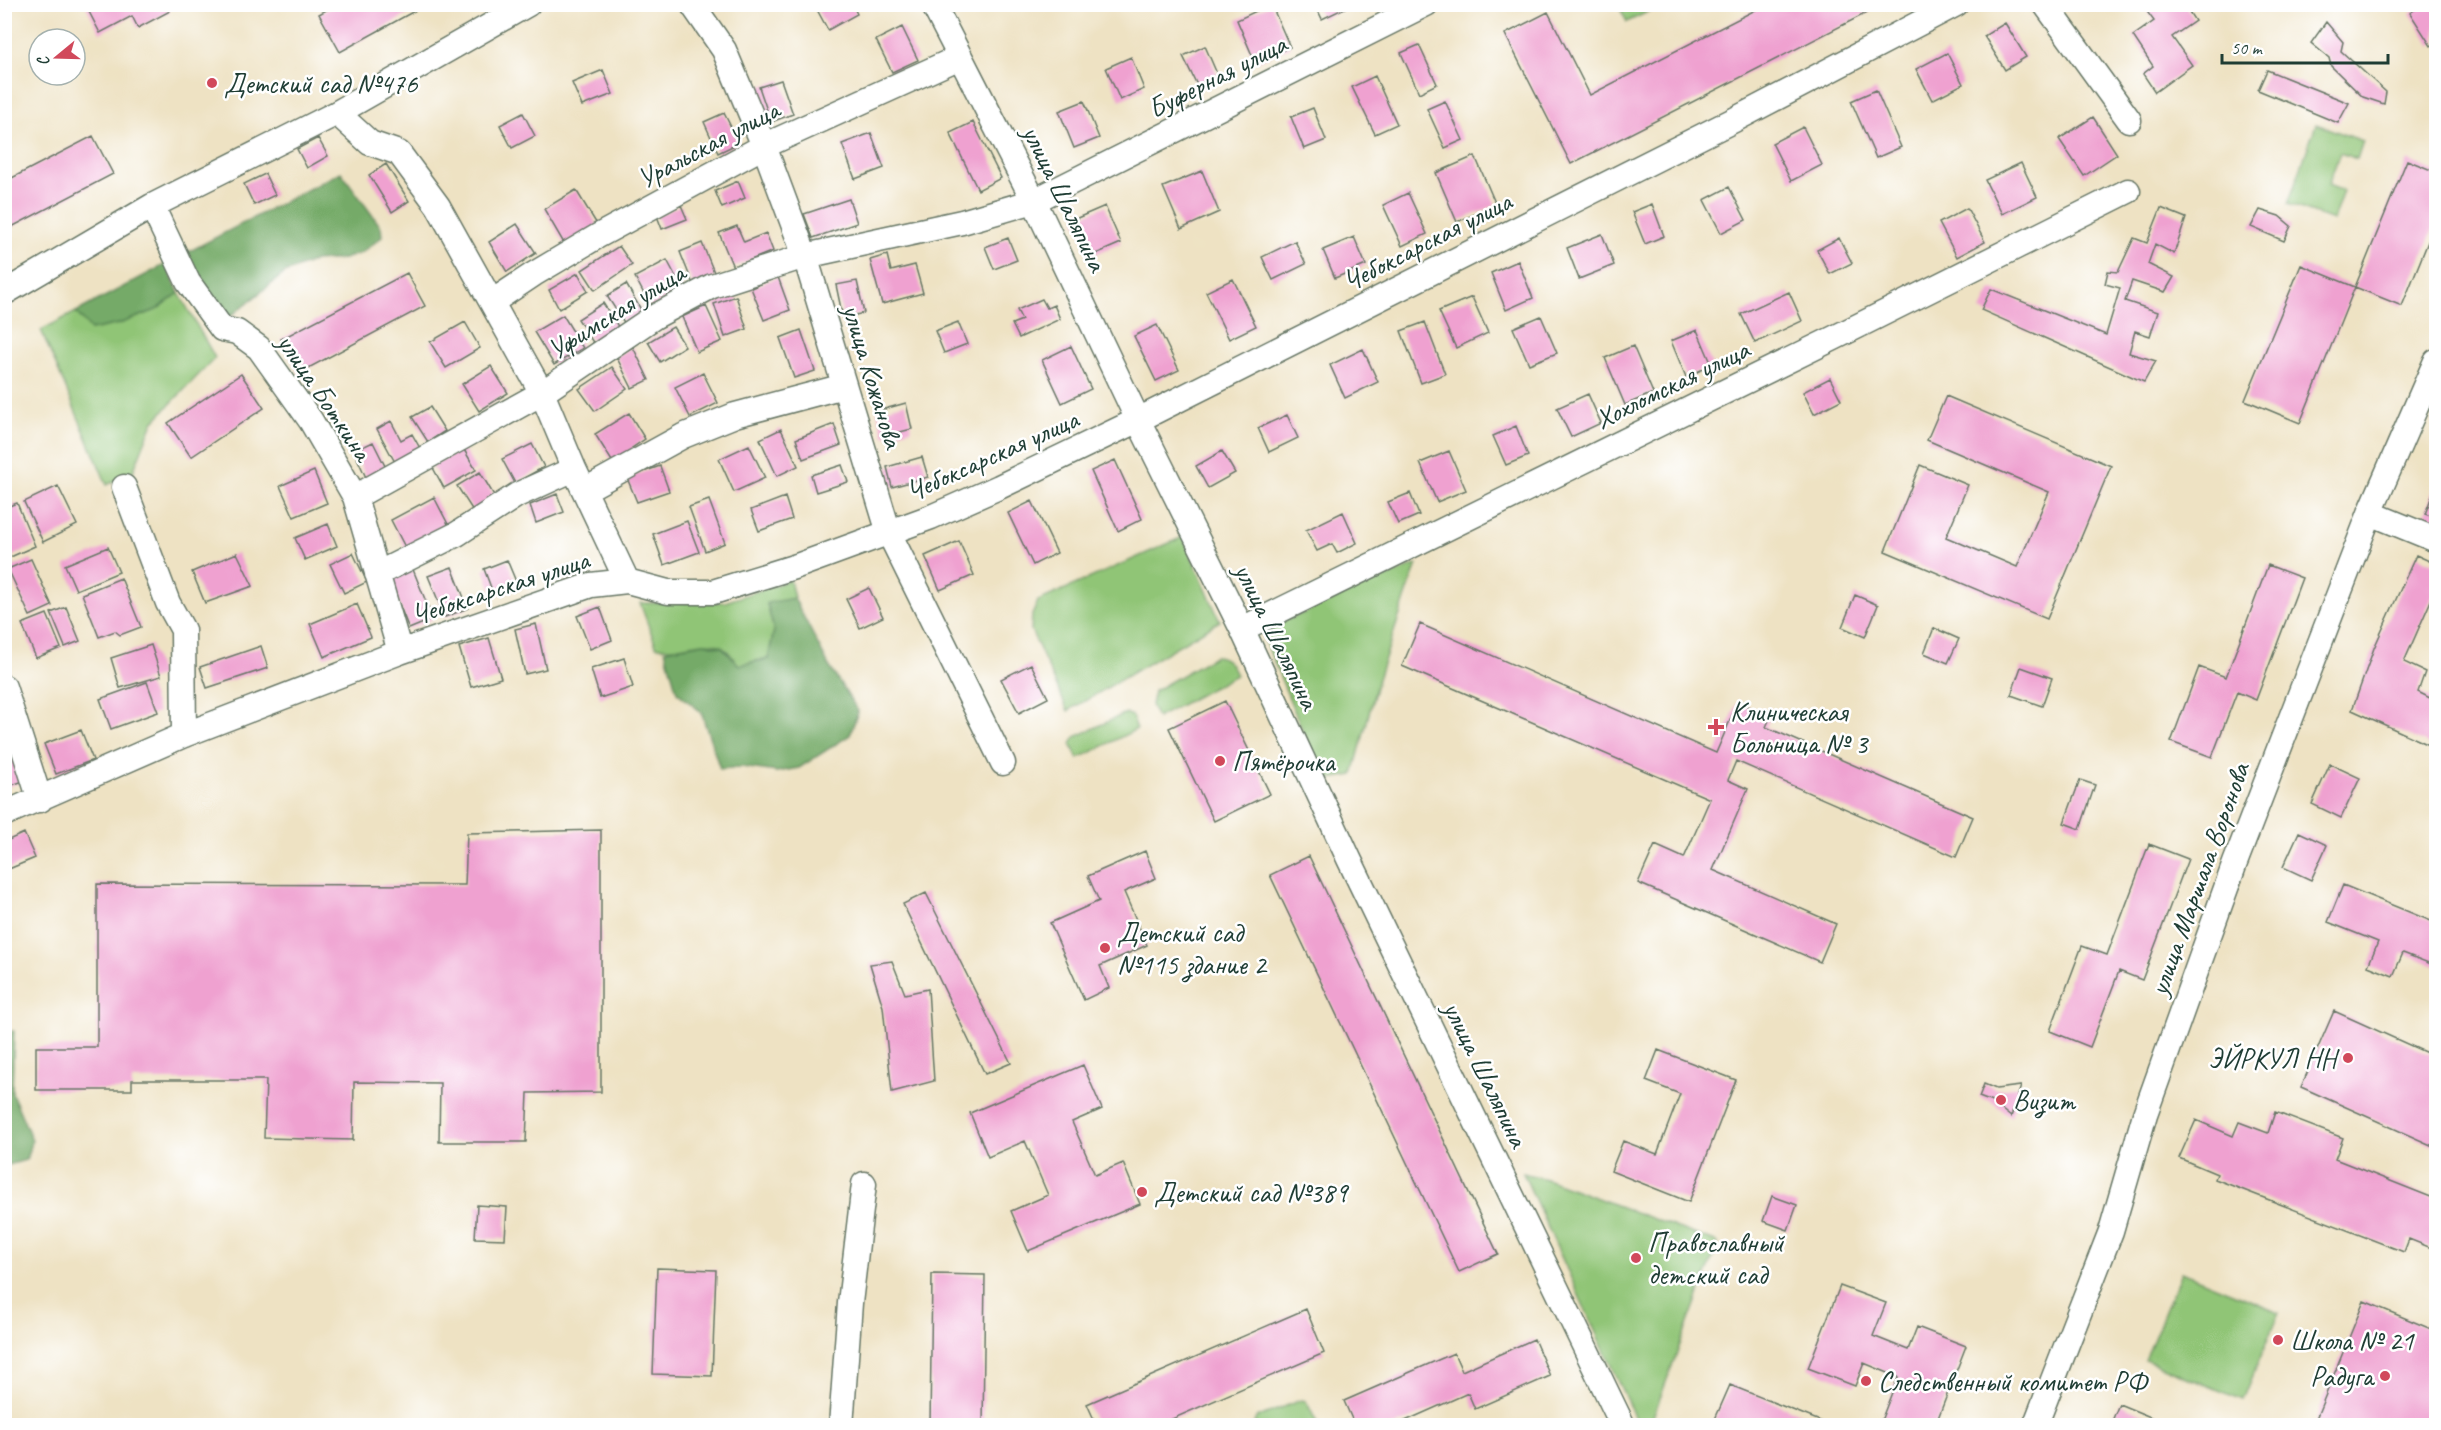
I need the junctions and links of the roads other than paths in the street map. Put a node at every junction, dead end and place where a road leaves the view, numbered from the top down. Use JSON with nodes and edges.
{"nodes":[{"id":1,"x":528,"y":4,"type":"edge"},
{"id":2,"x":692,"y":4,"type":"edge"},
{"id":3,"x":933,"y":4,"type":"edge"},
{"id":4,"x":1426,"y":4,"type":"edge"},
{"id":5,"x":1956,"y":4,"type":"edge"},
{"id":6,"x":2045,"y":4,"type":"edge"},
{"id":7,"x":960,"y":57,"type":"junction"},
{"id":8,"x":337,"y":113,"type":"junction"},
{"id":9,"x":2129,"y":120,"type":"dead end"},
{"id":10,"x":764,"y":146,"type":"junction"},
{"id":11,"x":2128,"y":191,"type":"dead end"},
{"id":12,"x":1034,"y":201,"type":"junction"},
{"id":13,"x":152,"y":206,"type":"junction"},
{"id":14,"x":805,"y":256,"type":"junction"},
{"id":15,"x":4,"y":292,"type":"edge"},
{"id":16,"x":492,"y":302,"type":"junction"},
{"id":17,"x":2436,"y":361,"type":"edge"},
{"id":18,"x":844,"y":386,"type":"junction"},
{"id":19,"x":542,"y":393,"type":"junction"},
{"id":20,"x":1138,"y":420,"type":"junction"},
{"id":21,"x":574,"y":469,"type":"junction"},
{"id":22,"x":124,"y":488,"type":"dead end"},
{"id":23,"x":585,"y":490,"type":"junction"},
{"id":24,"x":355,"y":497,"type":"junction"},
{"id":25,"x":2370,"y":513,"type":"junction"},
{"id":26,"x":889,"y":533,"type":"junction"},
{"id":27,"x":2436,"y":540,"type":"edge"},
{"id":28,"x":377,"y":574,"type":"junction"},
{"id":29,"x":627,"y":581,"type":"junction"},
{"id":30,"x":1242,"y":629,"type":"junction"},
{"id":31,"x":400,"y":652,"type":"junction"},
{"id":32,"x":4,"y":687,"type":"edge"},
{"id":33,"x":184,"y":735,"type":"junction"},
{"id":34,"x":1003,"y":763,"type":"dead end"},
{"id":35,"x":40,"y":800,"type":"junction"},
{"id":36,"x":4,"y":814,"type":"edge"},
{"id":37,"x":864,"y":1184,"type":"dead end"},
{"id":38,"x":841,"y":1425,"type":"edge"},
{"id":39,"x":1623,"y":1425,"type":"edge"},
{"id":40,"x":2035,"y":1425,"type":"edge"}],
"edges":[{"from":1,"to":8,"type":"street"},
{"from":2,"to":10,"type":"street","name":"улица Кожанова"},
{"from":3,"to":7,"type":"street","name":"улица Шаляпина"},
{"from":4,"to":12,"type":"street","name":"Буферная улица"},
{"from":5,"to":20,"type":"street","name":"Чебоксарская улица"},
{"from":6,"to":9,"type":"street"},
{"from":7,"to":10,"type":"street","name":"Уральская улица"},
{"from":7,"to":12,"type":"street","name":"улица Шаляпина"},
{"from":8,"to":13,"type":"street"},
{"from":8,"to":16,"type":"street"},
{"from":10,"to":14,"type":"street","name":"улица Кожанова"},
{"from":10,"to":16,"type":"street","name":"Уральская улица"},
{"from":11,"to":30,"type":"street","name":"Хохломская улица"},
{"from":12,"to":14,"type":"street","name":"Уфимская улица"},
{"from":12,"to":20,"type":"street","name":"улица Шаляпина"},
{"from":13,"to":15,"type":"street"},
{"from":13,"to":24,"type":"street","name":"улица Боткина"},
{"from":14,"to":18,"type":"street","name":"улица Кожанова"},
{"from":14,"to":19,"type":"street","name":"Уфимская улица"},
{"from":16,"to":19,"type":"street"},
{"from":17,"to":25,"type":"street","name":"улица Маршала Воронова"},
{"from":18,"to":23,"type":"street"},
{"from":18,"to":26,"type":"street","name":"улица Кожанова"},
{"from":19,"to":21,"type":"street"},
{"from":19,"to":24,"type":"street","name":"Уфимская улица"},
{"from":20,"to":26,"type":"street","name":"Чебоксарская улица"},
{"from":20,"to":30,"type":"street","name":"улица Шаляпина"},
{"from":21,"to":23,"type":"street"},
{"from":21,"to":28,"type":"street"},
{"from":22,"to":33,"type":"street"},
{"from":23,"to":29,"type":"street"},
{"from":24,"to":28,"type":"street","name":"улица Боткина"},
{"from":25,"to":27,"type":"street"},
{"from":25,"to":40,"type":"street","name":"улица Маршала Воронова"},
{"from":26,"to":29,"type":"street","name":"Чебоксарская улица"},
{"from":26,"to":34,"type":"street","name":"улица Кожанова"},
{"from":28,"to":31,"type":"street","name":"улица Боткина"},
{"from":29,"to":31,"type":"street","name":"Чебоксарская улица"},
{"from":30,"to":39,"type":"street","name":"улица Шаляпина"},
{"from":31,"to":33,"type":"street","name":"Чебоксарская улица"},
{"from":32,"to":35,"type":"street"},
{"from":33,"to":35,"type":"street","name":"Чебоксарская улица"},
{"from":35,"to":36,"type":"street","name":"Чебоксарская улица"},
{"from":37,"to":38,"type":"street"}]}
